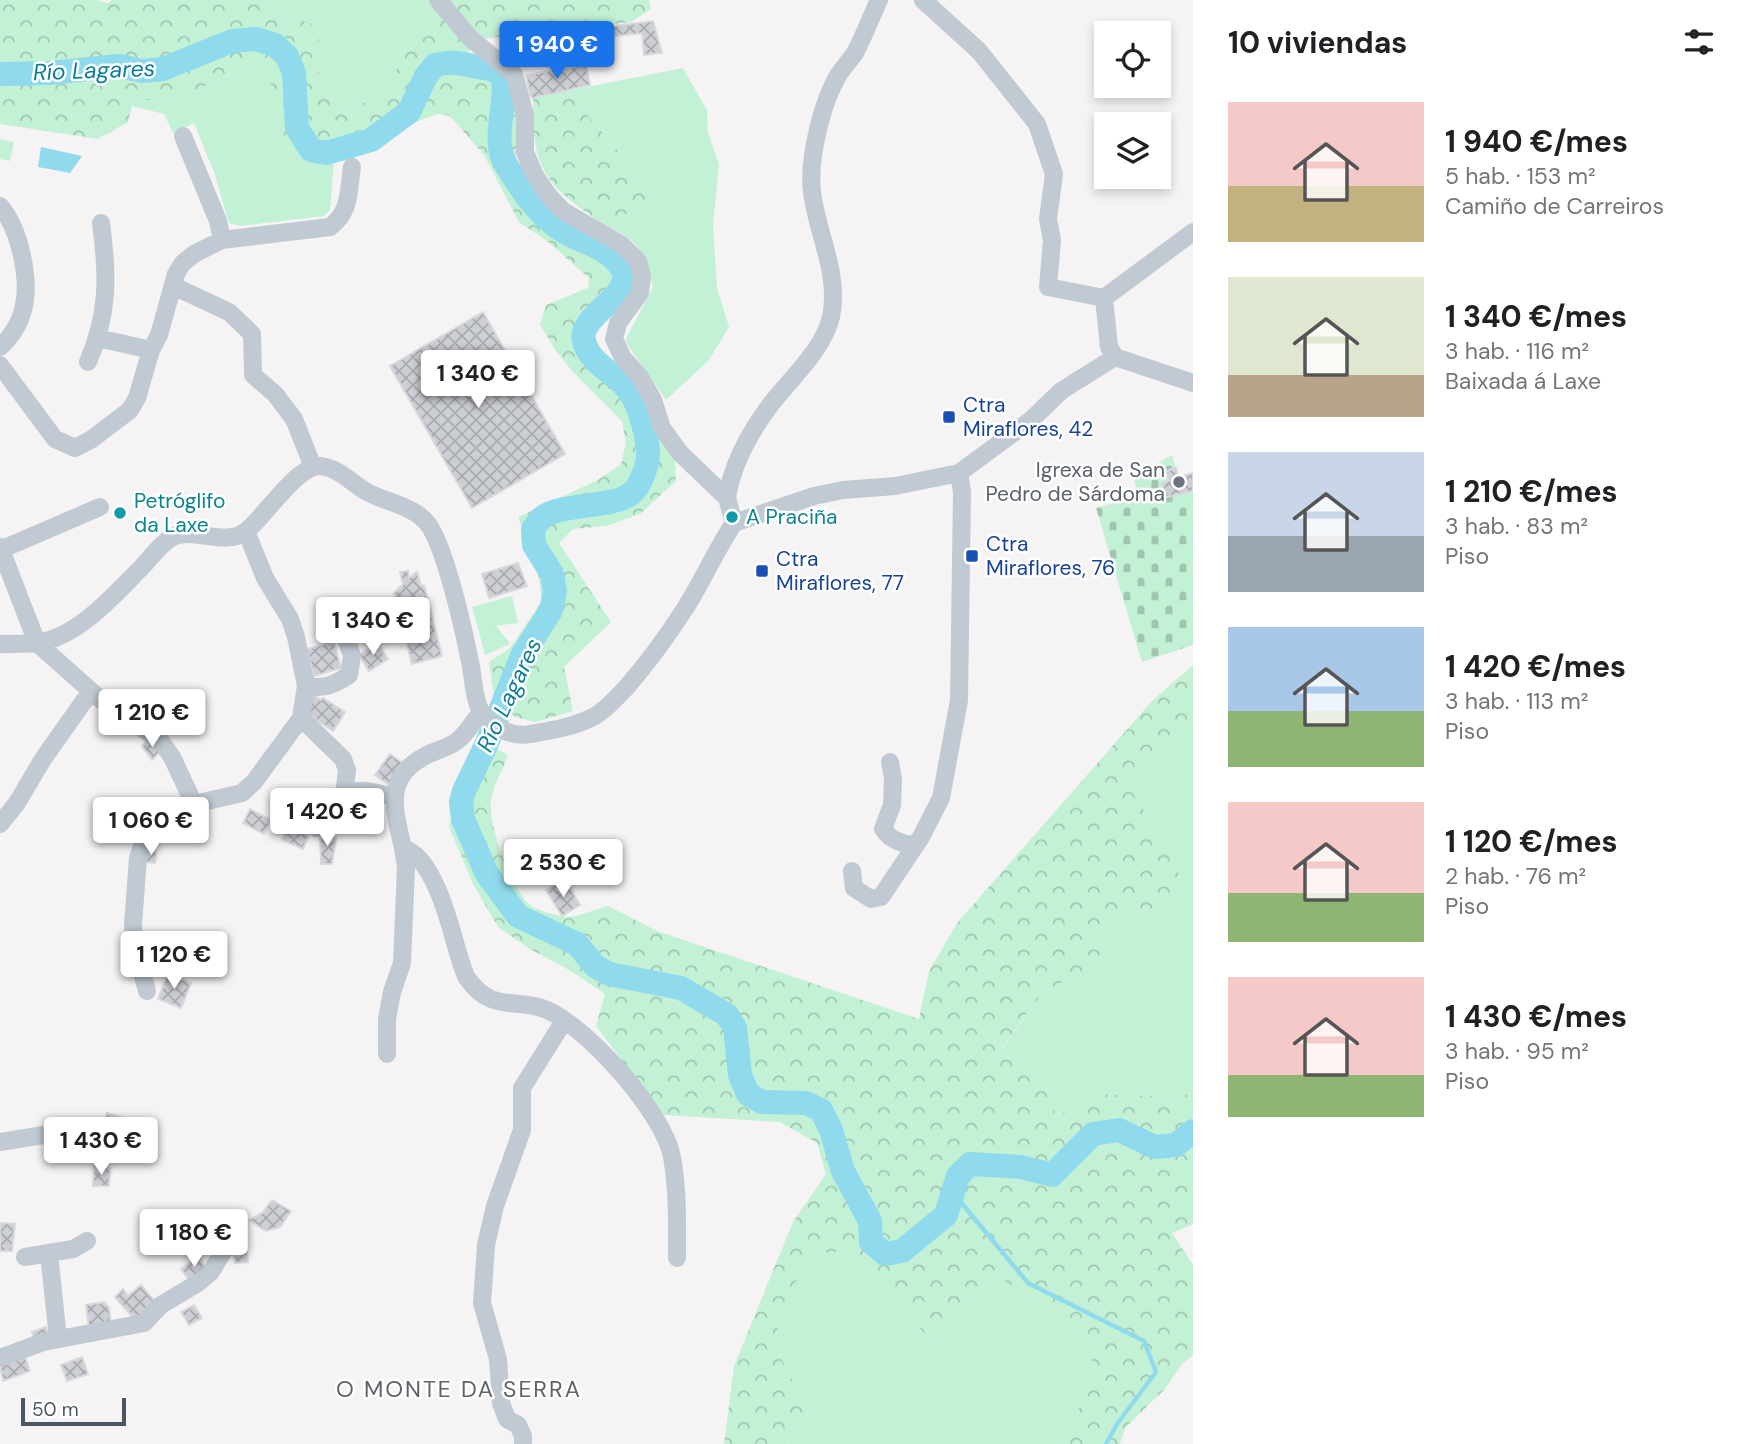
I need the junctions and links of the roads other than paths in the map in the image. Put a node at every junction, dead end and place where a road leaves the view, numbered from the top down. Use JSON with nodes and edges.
{"nodes":[{"id":1,"x":438,"y":0,"type":"edge"},
{"id":2,"x":879,"y":0,"type":"edge"},
{"id":3,"x":923,"y":0,"type":"edge"},
{"id":4,"x":183,"y":136,"type":"dead end"},
{"id":5,"x":352,"y":167,"type":"dead end"},
{"id":6,"x":0,"y":206,"type":"edge"},
{"id":7,"x":101,"y":223,"type":"dead end"},
{"id":8,"x":1193,"y":232,"type":"edge"},
{"id":9,"x":222,"y":240,"type":"junction"},
{"id":10,"x":173,"y":285,"type":"junction"},
{"id":11,"x":1104,"y":298,"type":"junction"},
{"id":12,"x":98,"y":338,"type":"junction"},
{"id":13,"x":0,"y":347,"type":"edge"},
{"id":14,"x":151,"y":350,"type":"junction"},
{"id":15,"x":1115,"y":357,"type":"junction"},
{"id":16,"x":88,"y":362,"type":"dead end"},
{"id":17,"x":0,"y":365,"type":"edge"},
{"id":18,"x":1193,"y":383,"type":"edge"},
{"id":19,"x":313,"y":467,"type":"junction"},
{"id":20,"x":960,"y":473,"type":"junction"},
{"id":21,"x":727,"y":498,"type":"junction"},
{"id":22,"x":100,"y":507,"type":"dead end"},
{"id":23,"x":734,"y":523,"type":"junction"},
{"id":24,"x":246,"y":531,"type":"junction"},
{"id":25,"x":0,"y":549,"type":"edge"},
{"id":26,"x":346,"y":639,"type":"dead end"},
{"id":27,"x":37,"y":643,"type":"junction"},
{"id":28,"x":0,"y":644,"type":"edge"},
{"id":29,"x":306,"y":686,"type":"junction"},
{"id":30,"x":91,"y":691,"type":"junction"},
{"id":31,"x":483,"y":715,"type":"junction"},
{"id":32,"x":301,"y":718,"type":"junction"},
{"id":33,"x":890,"y":762,"type":"dead end"},
{"id":34,"x":344,"y":795,"type":"junction"},
{"id":35,"x":393,"y":797,"type":"junction"},
{"id":36,"x":194,"y":804,"type":"junction"},
{"id":37,"x":0,"y":824,"type":"edge"},
{"id":38,"x":316,"y":828,"type":"dead end"},
{"id":39,"x":914,"y":845,"type":"junction"},
{"id":40,"x":403,"y":848,"type":"junction"},
{"id":41,"x":852,"y":871,"type":"dead end"},
{"id":42,"x":147,"y":991,"type":"dead end"},
{"id":43,"x":564,"y":1021,"type":"junction"},
{"id":44,"x":387,"y":1054,"type":"dead end"},
{"id":45,"x":0,"y":1142,"type":"edge"},
{"id":46,"x":128,"y":1145,"type":"dead end"},
{"id":47,"x":235,"y":1231,"type":"dead end"},
{"id":48,"x":87,"y":1241,"type":"dead end"},
{"id":49,"x":49,"y":1253,"type":"junction"},
{"id":50,"x":25,"y":1257,"type":"dead end"},
{"id":51,"x":677,"y":1258,"type":"dead end"},
{"id":52,"x":58,"y":1339,"type":"junction"},
{"id":53,"x":0,"y":1358,"type":"edge"},
{"id":54,"x":523,"y":1444,"type":"edge"}],
"edges":[{"from":1,"to":21,"type":"street"},
{"from":2,"to":21,"type":"street"},
{"from":3,"to":11,"type":"street"},
{"from":4,"to":9,"type":"street"},
{"from":5,"to":9,"type":"street"},
{"from":6,"to":13,"type":"street"},
{"from":7,"to":12,"type":"street"},
{"from":8,"to":11,"type":"street"},
{"from":9,"to":10,"type":"street"},
{"from":10,"to":14,"type":"street"},
{"from":10,"to":19,"type":"street"},
{"from":11,"to":15,"type":"street"},
{"from":12,"to":14,"type":"street"},
{"from":12,"to":16,"type":"street"},
{"from":14,"to":17,"type":"street"},
{"from":15,"to":18,"type":"street"},
{"from":15,"to":20,"type":"street"},
{"from":19,"to":24,"type":"street"},
{"from":19,"to":31,"type":"street"},
{"from":20,"to":23,"type":"street"},
{"from":20,"to":39,"type":"street"},
{"from":21,"to":23,"type":"street"},
{"from":22,"to":25,"type":"street"},
{"from":23,"to":31,"type":"street"},
{"from":24,"to":27,"type":"street"},
{"from":24,"to":29,"type":"street"},
{"from":25,"to":27,"type":"street"},
{"from":26,"to":29,"type":"street"},
{"from":27,"to":28,"type":"street"},
{"from":27,"to":30,"type":"street"},
{"from":29,"to":32,"type":"street"},
{"from":30,"to":36,"type":"street"},
{"from":30,"to":37,"type":"street"},
{"from":31,"to":35,"type":"street"},
{"from":32,"to":34,"type":"street"},
{"from":32,"to":36,"type":"street"},
{"from":33,"to":39,"type":"street"},
{"from":34,"to":35,"type":"street"},
{"from":34,"to":38,"type":"street"},
{"from":35,"to":40,"type":"street"},
{"from":36,"to":42,"type":"street"},
{"from":39,"to":41,"type":"street"},
{"from":40,"to":43,"type":"street"},
{"from":40,"to":44,"type":"street"},
{"from":43,"to":51,"type":"street"},
{"from":43,"to":54,"type":"street"},
{"from":45,"to":46,"type":"street"},
{"from":47,"to":52,"type":"street"},
{"from":48,"to":49,"type":"street"},
{"from":49,"to":50,"type":"street"},
{"from":49,"to":52,"type":"street"},
{"from":52,"to":53,"type":"street"}]}
